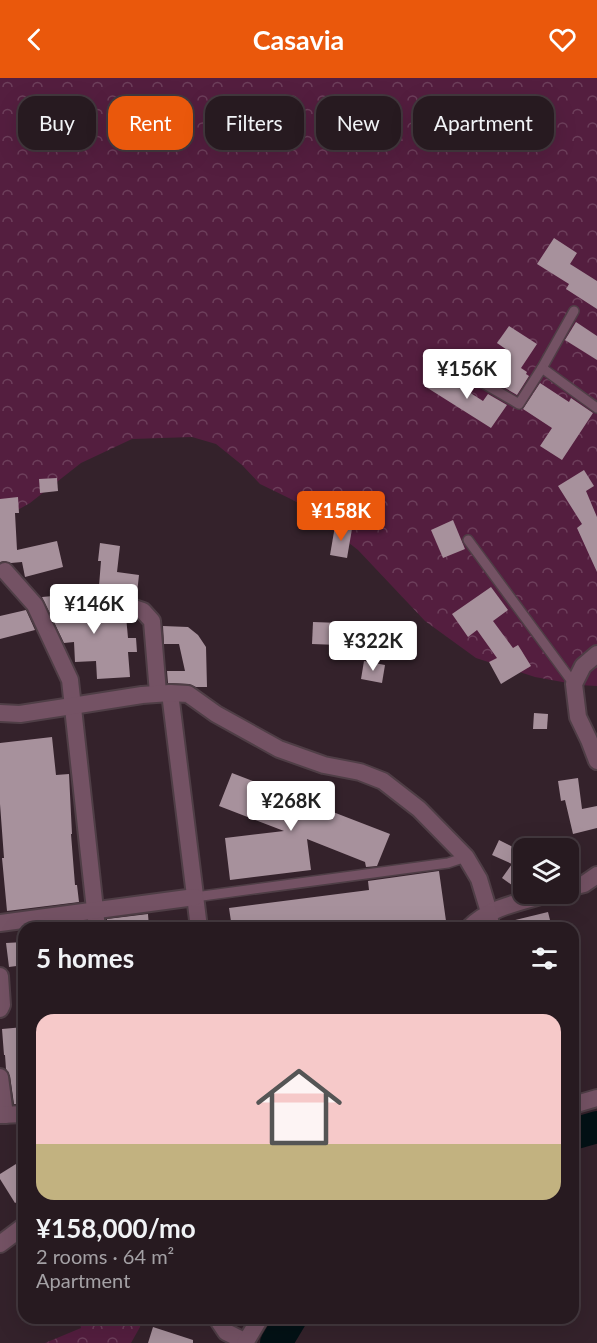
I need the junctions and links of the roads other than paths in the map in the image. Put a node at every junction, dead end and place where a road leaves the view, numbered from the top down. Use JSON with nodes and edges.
{"nodes":[{"id":1,"x":574,"y":311,"type":"dead end"},
{"id":2,"x":542,"y":368,"type":"junction"},
{"id":3,"x":471,"y":376,"type":"dead end"},
{"id":4,"x":597,"y":408,"type":"edge"},
{"id":5,"x":468,"y":540,"type":"dead end"},
{"id":6,"x":5,"y":571,"type":"dead end"},
{"id":7,"x":99,"y":596,"type":"dead end"},
{"id":8,"x":597,"y":654,"type":"edge"},
{"id":9,"x":574,"y":684,"type":"junction"},
{"id":10,"x":164,"y":693,"type":"junction"},
{"id":11,"x":72,"y":706,"type":"junction"},
{"id":12,"x":0,"y":713,"type":"edge"},
{"id":13,"x":597,"y":761,"type":"edge"},
{"id":14,"x":466,"y":857,"type":"junction"},
{"id":15,"x":597,"y":875,"type":"edge"},
{"id":16,"x":579,"y":885,"type":"edge"},
{"id":17,"x":195,"y":897,"type":"junction"},
{"id":18,"x":526,"y":904,"type":"edge"},
{"id":19,"x":95,"y":911,"type":"junction"},
{"id":20,"x":490,"y":920,"type":"edge"},
{"id":21,"x":96,"y":922,"type":"edge"},
{"id":22,"x":198,"y":922,"type":"edge"},
{"id":23,"x":475,"y":922,"type":"edge"},
{"id":24,"x":0,"y":923,"type":"edge"},
{"id":25,"x":0,"y":976,"type":"edge"},
{"id":26,"x":0,"y":1009,"type":"edge"},
{"id":27,"x":0,"y":1077,"type":"edge"},
{"id":28,"x":597,"y":1098,"type":"edge"},
{"id":29,"x":579,"y":1103,"type":"edge"},
{"id":30,"x":18,"y":1114,"type":"edge"},
{"id":31,"x":2,"y":1115,"type":"edge"},
{"id":32,"x":18,"y":1230,"type":"edge"},
{"id":33,"x":0,"y":1244,"type":"edge"},
{"id":34,"x":221,"y":1324,"type":"edge"},
{"id":35,"x":256,"y":1324,"type":"edge"},
{"id":36,"x":246,"y":1342,"type":"edge"}],
"edges":[{"from":1,"to":2,"type":"lane"},
{"from":2,"to":3,"type":"lane"},
{"from":2,"to":4,"type":"lane"},
{"from":5,"to":9,"type":"lane"},
{"from":6,"to":11,"type":"street"},
{"from":7,"to":10,"type":"street"},
{"from":8,"to":9,"type":"street"},
{"from":9,"to":13,"type":"street"},
{"from":10,"to":11,"type":"street"},
{"from":10,"to":14,"type":"street"},
{"from":10,"to":17,"type":"street"},
{"from":11,"to":12,"type":"street"},
{"from":11,"to":19,"type":"street"},
{"from":14,"to":17,"type":"lane"},
{"from":14,"to":20,"type":"street"},
{"from":15,"to":16,"type":"street"},
{"from":17,"to":19,"type":"street"},
{"from":17,"to":22,"type":"street"},
{"from":18,"to":20,"type":"street"},
{"from":19,"to":21,"type":"street"},
{"from":19,"to":24,"type":"street"},
{"from":20,"to":23,"type":"street"},
{"from":25,"to":26,"type":"street"},
{"from":27,"to":31,"type":"street"},
{"from":28,"to":29,"type":"street"},
{"from":30,"to":31,"type":"street"},
{"from":32,"to":33,"type":"street"},
{"from":34,"to":36,"type":"street"},
{"from":35,"to":36,"type":"street"}]}
